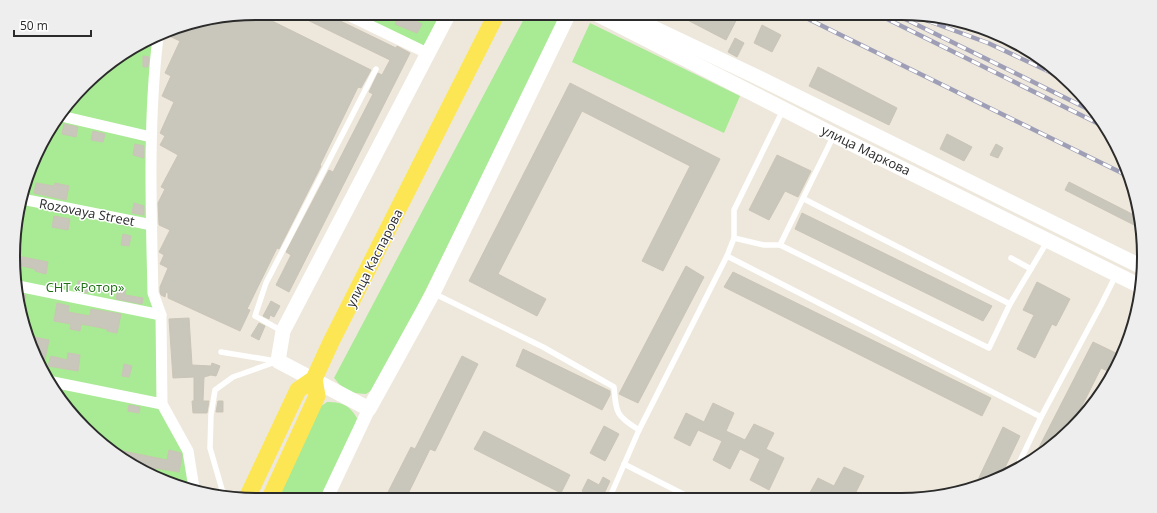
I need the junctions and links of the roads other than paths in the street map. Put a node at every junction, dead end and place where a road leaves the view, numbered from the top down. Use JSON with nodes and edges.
{"nodes":[{"id":1,"x":359,"y":20,"type":"edge"},
{"id":2,"x":445,"y":20,"type":"edge"},
{"id":3,"x":493,"y":20,"type":"edge"},
{"id":4,"x":566,"y":20,"type":"edge"},
{"id":5,"x":609,"y":20,"type":"edge"},
{"id":6,"x":637,"y":20,"type":"edge"},
{"id":7,"x":158,"y":42,"type":"edge"},
{"id":8,"x":427,"y":53,"type":"junction"},
{"id":9,"x":376,"y":69,"type":"dead end"},
{"id":10,"x":790,"y":94,"type":"junction"},
{"id":11,"x":783,"y":109,"type":"junction"},
{"id":12,"x":66,"y":117,"type":"edge"},
{"id":13,"x":842,"y":119,"type":"junction"},
{"id":14,"x":834,"y":135,"type":"junction"},
{"id":15,"x":151,"y":137,"type":"junction"},
{"id":16,"x":804,"y":199,"type":"junction"},
{"id":17,"x":27,"y":200,"type":"edge"},
{"id":18,"x":152,"y":225,"type":"junction"},
{"id":19,"x":1057,"y":225,"type":"junction"},
{"id":20,"x":734,"y":238,"type":"junction"},
{"id":21,"x":1049,"y":240,"type":"junction"},
{"id":22,"x":780,"y":245,"type":"junction"},
{"id":23,"x":727,"y":256,"type":"junction"},
{"id":24,"x":1011,"y":258,"type":"dead end"},
{"id":25,"x":1137,"y":263,"type":"edge"},
{"id":26,"x":1031,"y":269,"type":"junction"},
{"id":27,"x":1116,"y":274,"type":"junction"},
{"id":28,"x":1135,"y":284,"type":"edge"},
{"id":29,"x":22,"y":287,"type":"edge"},
{"id":30,"x":433,"y":293,"type":"junction"},
{"id":31,"x":1010,"y":304,"type":"junction"},
{"id":32,"x":162,"y":315,"type":"junction"},
{"id":33,"x":283,"y":331,"type":"junction"},
{"id":34,"x":221,"y":352,"type":"dead end"},
{"id":35,"x":278,"y":361,"type":"junction"},
{"id":36,"x":314,"y":379,"type":"junction"},
{"id":37,"x":56,"y":382,"type":"edge"},
{"id":38,"x":162,"y":404,"type":"junction"},
{"id":39,"x":369,"y":409,"type":"junction"},
{"id":40,"x":1041,"y":417,"type":"junction"},
{"id":41,"x":639,"y":430,"type":"junction"},
{"id":42,"x":1025,"y":457,"type":"edge"},
{"id":43,"x":624,"y":464,"type":"junction"},
{"id":44,"x":193,"y":484,"type":"edge"},
{"id":45,"x":222,"y":490,"type":"edge"},
{"id":46,"x":250,"y":493,"type":"edge"},
{"id":47,"x":271,"y":493,"type":"edge"},
{"id":48,"x":329,"y":493,"type":"edge"},
{"id":49,"x":612,"y":493,"type":"edge"},
{"id":50,"x":681,"y":493,"type":"edge"}],
"edges":[{"from":1,"to":8,"type":"street"},
{"from":2,"to":8,"type":"main road"},
{"from":3,"to":36,"type":"main road","name":"улица Каспарова"},
{"from":4,"to":30,"type":"main road"},
{"from":5,"to":11,"type":"main road","name":"улица Маркова"},
{"from":6,"to":10,"type":"main road","name":"улица Маркова"},
{"from":7,"to":15,"type":"street"},
{"from":8,"to":33,"type":"main road"},
{"from":9,"to":33,"type":"lane"},
{"from":10,"to":11,"type":"street"},
{"from":10,"to":13,"type":"main road","name":"улица Маркова"},
{"from":11,"to":14,"type":"main road","name":"улица Маркова"},
{"from":11,"to":20,"type":"lane"},
{"from":12,"to":15,"type":"street"},
{"from":13,"to":14,"type":"street"},
{"from":13,"to":19,"type":"main road","name":"улица Маркова"},
{"from":14,"to":16,"type":"lane"},
{"from":14,"to":21,"type":"main road","name":"улица Маркова"},
{"from":15,"to":18,"type":"street"},
{"from":16,"to":22,"type":"lane"},
{"from":16,"to":31,"type":"lane"},
{"from":17,"to":18,"type":"street","name":"Rozovaya Street"},
{"from":18,"to":32,"type":"street"},
{"from":19,"to":21,"type":"street"},
{"from":19,"to":25,"type":"main road","name":"улица Маркова"},
{"from":20,"to":22,"type":"lane"},
{"from":20,"to":23,"type":"lane"},
{"from":21,"to":26,"type":"lane"},
{"from":21,"to":27,"type":"main road","name":"улица Маркова"},
{"from":22,"to":31,"type":"lane"},
{"from":23,"to":40,"type":"lane"},
{"from":23,"to":41,"type":"lane"},
{"from":24,"to":26,"type":"lane"},
{"from":26,"to":31,"type":"lane"},
{"from":27,"to":28,"type":"main road","name":"улица Маркова"},
{"from":27,"to":40,"type":"lane"},
{"from":29,"to":32,"type":"street"},
{"from":30,"to":39,"type":"main road"},
{"from":30,"to":41,"type":"lane"},
{"from":32,"to":38,"type":"street"},
{"from":33,"to":35,"type":"main road"},
{"from":34,"to":35,"type":"lane"},
{"from":35,"to":36,"type":"main road"},
{"from":35,"to":45,"type":"lane"},
{"from":36,"to":39,"type":"main road"},
{"from":36,"to":46,"type":"main road"},
{"from":36,"to":47,"type":"main road"},
{"from":37,"to":38,"type":"street"},
{"from":38,"to":44,"type":"street"},
{"from":39,"to":48,"type":"street"},
{"from":40,"to":42,"type":"lane"},
{"from":41,"to":43,"type":"lane"},
{"from":43,"to":49,"type":"lane"},
{"from":43,"to":50,"type":"lane"}]}
